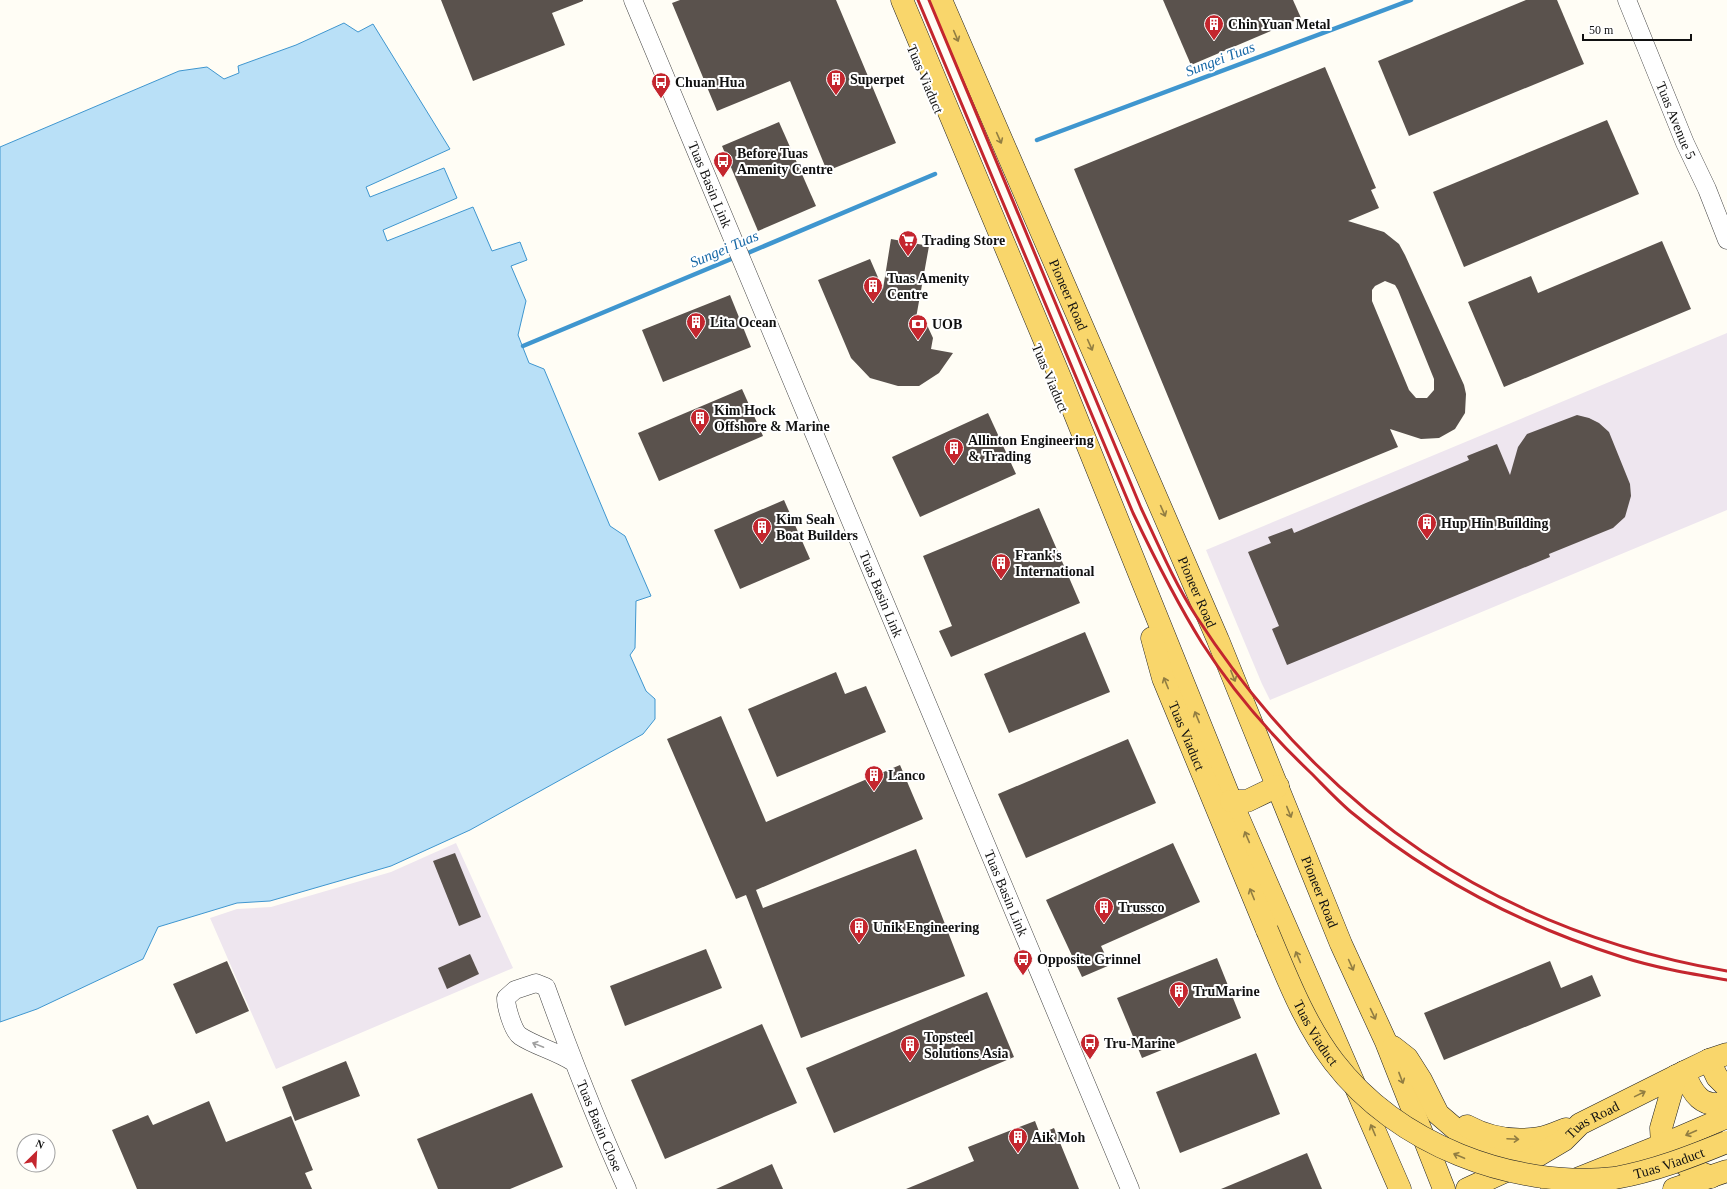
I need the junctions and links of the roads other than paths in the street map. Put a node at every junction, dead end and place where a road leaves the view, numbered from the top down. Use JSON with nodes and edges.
{"nodes":[{"id":1,"x":633,"y":0,"type":"edge"},
{"id":2,"x":892,"y":0,"type":"edge"},
{"id":3,"x":902,"y":0,"type":"edge"},
{"id":4,"x":941,"y":0,"type":"edge"},
{"id":5,"x":1627,"y":0,"type":"edge"},
{"id":6,"x":1727,"y":240,"type":"edge"},
{"id":7,"x":1278,"y":786,"type":"junction"},
{"id":8,"x":1231,"y":801,"type":"junction"},
{"id":9,"x":1386,"y":1042,"type":"junction"},
{"id":10,"x":1721,"y":1056,"type":"edge"},
{"id":11,"x":573,"y":1062,"type":"dead end"},
{"id":12,"x":1680,"y":1074,"type":"junction"},
{"id":13,"x":1727,"y":1087,"type":"edge"},
{"id":14,"x":1430,"y":1098,"type":"junction"},
{"id":15,"x":1727,"y":1102,"type":"edge"},
{"id":16,"x":1727,"y":1117,"type":"edge"},
{"id":17,"x":1580,"y":1124,"type":"junction"},
{"id":18,"x":1727,"y":1142,"type":"edge"},
{"id":19,"x":1662,"y":1145,"type":"junction"},
{"id":20,"x":1532,"y":1159,"type":"junction"},
{"id":21,"x":1719,"y":1174,"type":"edge"},
{"id":22,"x":627,"y":1189,"type":"edge"},
{"id":23,"x":1130,"y":1189,"type":"edge"},
{"id":24,"x":1400,"y":1189,"type":"edge"},
{"id":25,"x":1444,"y":1189,"type":"edge"},
{"id":26,"x":1467,"y":1189,"type":"edge"},
{"id":27,"x":1552,"y":1189,"type":"edge"},
{"id":28,"x":1674,"y":1189,"type":"edge"}],
"edges":[{"from":1,"to":23,"type":"street","name":"Tuas Basin Link"},
{"from":18,"to":2,"type":"main road","name":"Tuas Viaduct","one_way":true,"bridge":true},
{"from":8,"to":3,"type":"main road","one_way":true},
{"from":4,"to":7,"type":"main road","name":"Pioneer Road","one_way":true},
{"from":5,"to":6,"type":"street","name":"Tuas Avenue 5"},
{"from":7,"to":8,"type":"main road"},
{"from":7,"to":9,"type":"main road","name":"Pioneer Road","one_way":true},
{"from":24,"to":8,"type":"main road","one_way":true},
{"from":9,"to":14,"type":"main road"},
{"from":9,"to":25,"type":"main road","name":"Pioneer Road","one_way":true},
{"from":10,"to":12,"type":"main road","name":"Tuas Road"},
{"from":10,"to":13,"type":"main road"},
{"from":11,"to":22,"type":"street","name":"Tuas Basin Close"},
{"from":12,"to":15,"type":"main road"},
{"from":17,"to":12,"type":"main road","name":"Tuas Road","one_way":true},
{"from":12,"to":19,"type":"main road"},
{"from":14,"to":17,"type":"main road","one_way":true},
{"from":14,"to":20,"type":"main road"},
{"from":16,"to":19,"type":"main road","one_way":true},
{"from":17,"to":20,"type":"main road","name":"Tuas Road"},
{"from":19,"to":21,"type":"main road"},
{"from":19,"to":27,"type":"main road"},
{"from":20,"to":26,"type":"main road","name":"Tuas Road"},
{"from":21,"to":28,"type":"main road"}]}
